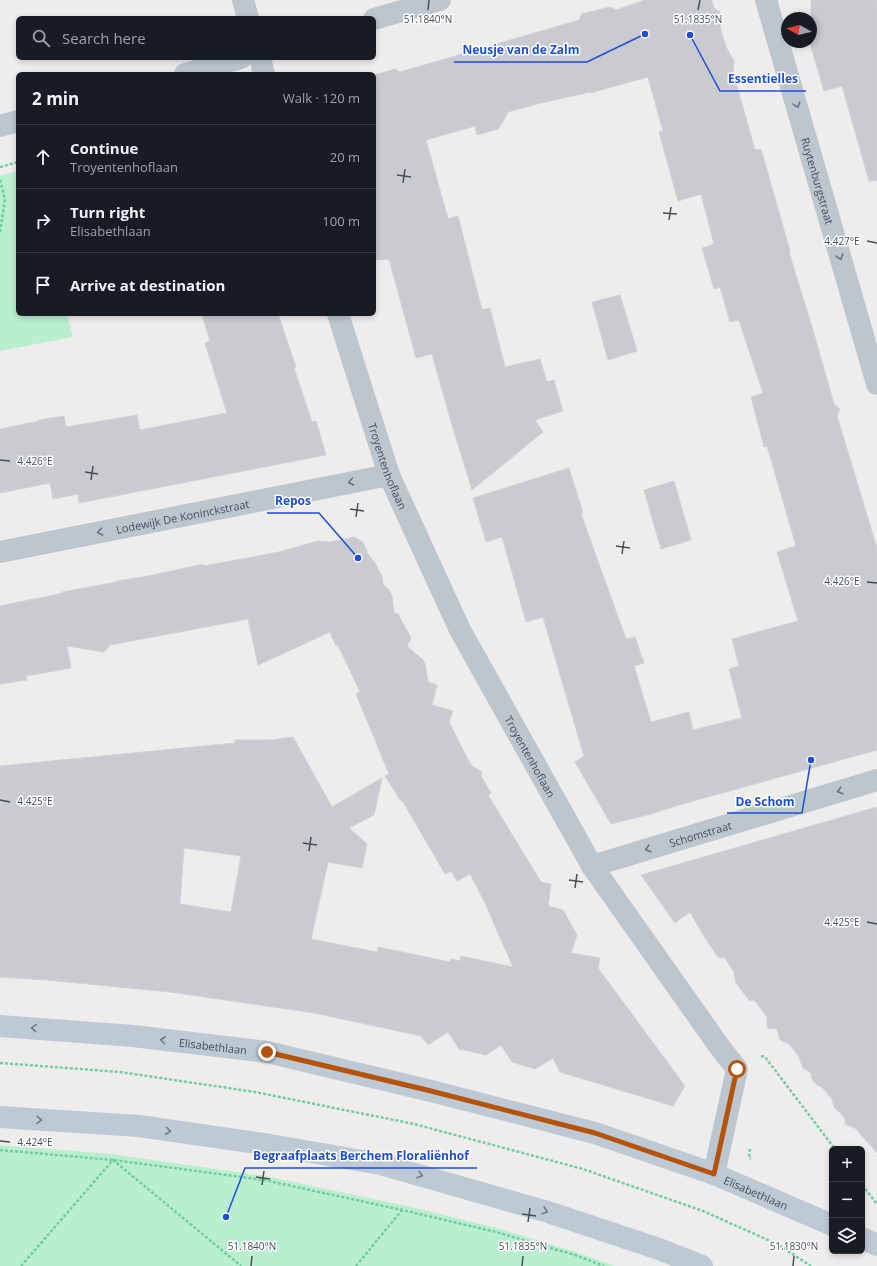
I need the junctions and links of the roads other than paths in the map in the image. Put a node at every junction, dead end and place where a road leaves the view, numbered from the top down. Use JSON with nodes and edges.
{"nodes":[{"id":1,"x":243,"y":0,"type":"edge"},
{"id":2,"x":440,"y":0,"type":"edge"},
{"id":3,"x":766,"y":0,"type":"edge"},
{"id":4,"x":247,"y":16,"type":"edge"},
{"id":5,"x":376,"y":18,"type":"edge"},
{"id":6,"x":234,"y":60,"type":"edge"},
{"id":7,"x":260,"y":60,"type":"edge"},
{"id":8,"x":192,"y":72,"type":"edge"},
{"id":9,"x":264,"y":72,"type":"edge"},
{"id":10,"x":16,"y":122,"type":"edge"},
{"id":11,"x":0,"y":126,"type":"edge"},
{"id":12,"x":339,"y":316,"type":"edge"},
{"id":13,"x":877,"y":384,"type":"edge"},
{"id":14,"x":389,"y":475,"type":"junction"},
{"id":15,"x":0,"y":552,"type":"edge"},
{"id":16,"x":877,"y":780,"type":"edge"},
{"id":17,"x":592,"y":866,"type":"junction"},
{"id":18,"x":0,"y":1026,"type":"edge"},
{"id":19,"x":0,"y":1117,"type":"edge"},
{"id":20,"x":714,"y":1174,"type":"junction"},
{"id":21,"x":829,"y":1224,"type":"edge"},
{"id":22,"x":865,"y":1239,"type":"edge"},
{"id":23,"x":877,"y":1245,"type":"edge"},
{"id":24,"x":702,"y":1266,"type":"edge"}],
"edges":[{"from":1,"to":4,"type":"street"},
{"from":2,"to":5,"type":"street"},
{"from":3,"to":13,"type":"street","name":"Ruytenburgstraat","one_way":true},
{"from":6,"to":8,"type":"street"},
{"from":7,"to":9,"type":"street"},
{"from":10,"to":11,"type":"street"},
{"from":12,"to":14,"type":"street","name":"Troyentenhoflaan"},
{"from":14,"to":15,"type":"street","name":"Lodewijk De Koninckstraat","one_way":true},
{"from":14,"to":17,"type":"street","name":"Troyentenhoflaan"},
{"from":16,"to":17,"type":"street","name":"Schomstraat","one_way":true},
{"from":17,"to":20,"type":"street","name":"Troyentenhoflaan"},
{"from":20,"to":18,"type":"main road","name":"Elisabethlaan","one_way":true},
{"from":19,"to":24,"type":"main road","one_way":true},
{"from":20,"to":21,"type":"main road","name":"Elisabethlaan"},
{"from":22,"to":23,"type":"main road"}]}
